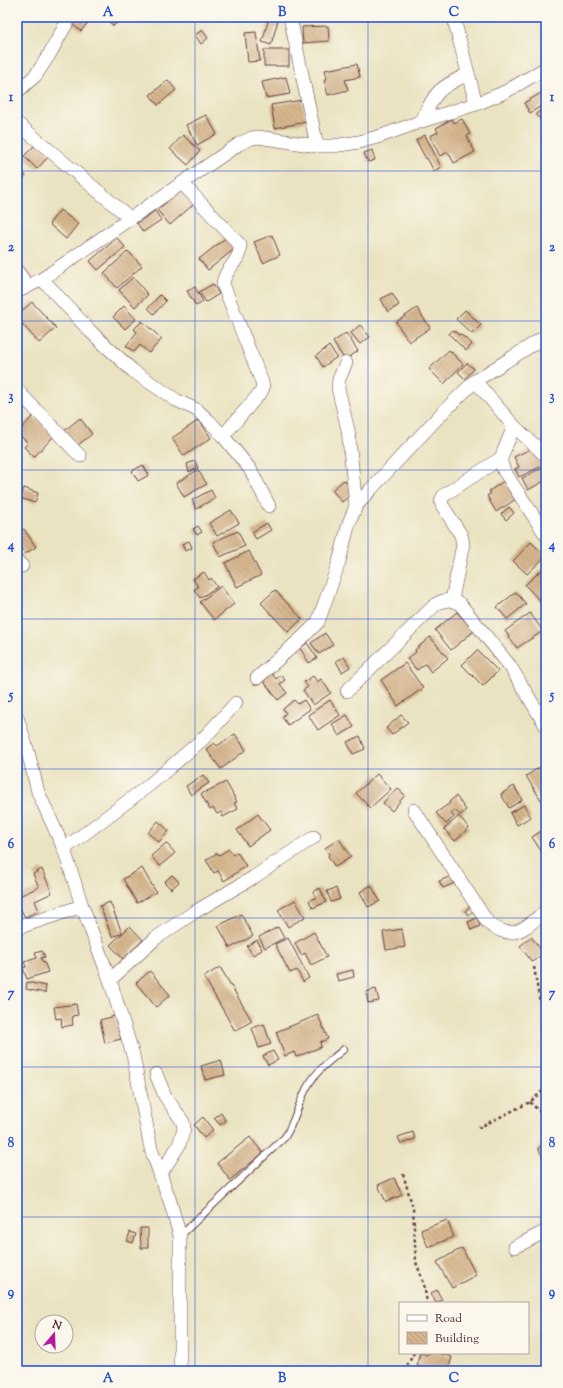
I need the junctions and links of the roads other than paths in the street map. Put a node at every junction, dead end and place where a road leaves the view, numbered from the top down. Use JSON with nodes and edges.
{"nodes":[{"id":1,"x":70,"y":17,"type":"edge"},
{"id":2,"x":290,"y":17,"type":"edge"},
{"id":3,"x":454,"y":19,"type":"dead end"},
{"id":4,"x":546,"y":68,"type":"edge"},
{"id":5,"x":468,"y":74,"type":"junction"},
{"id":6,"x":17,"y":92,"type":"edge"},
{"id":7,"x":476,"y":104,"type":"junction"},
{"id":8,"x":422,"y":121,"type":"junction"},
{"id":9,"x":17,"y":123,"type":"edge"},
{"id":10,"x":317,"y":146,"type":"junction"},
{"id":11,"x":182,"y":183,"type":"junction"},
{"id":12,"x":130,"y":218,"type":"junction"},
{"id":13,"x":17,"y":271,"type":"edge"},
{"id":14,"x":42,"y":279,"type":"junction"},
{"id":15,"x":23,"y":289,"type":"edge"},
{"id":16,"x":546,"y":336,"type":"edge"},
{"id":17,"x":346,"y":363,"type":"dead end"},
{"id":18,"x":476,"y":381,"type":"junction"},
{"id":19,"x":17,"y":390,"type":"edge"},
{"id":20,"x":514,"y":426,"type":"junction"},
{"id":21,"x":223,"y":436,"type":"junction"},
{"id":22,"x":80,"y":456,"type":"dead end"},
{"id":23,"x":546,"y":456,"type":"edge"},
{"id":24,"x":501,"y":458,"type":"junction"},
{"id":25,"x":269,"y":506,"type":"dead end"},
{"id":26,"x":356,"y":506,"type":"junction"},
{"id":27,"x":546,"y":536,"type":"edge"},
{"id":28,"x":452,"y":600,"type":"junction"},
{"id":29,"x":257,"y":678,"type":"dead end"},
{"id":30,"x":347,"y":691,"type":"dead end"},
{"id":31,"x":236,"y":703,"type":"dead end"},
{"id":32,"x":17,"y":717,"type":"edge"},
{"id":33,"x":546,"y":726,"type":"edge"},
{"id":34,"x":414,"y":810,"type":"dead end"},
{"id":35,"x":314,"y":837,"type":"dead end"},
{"id":36,"x":64,"y":849,"type":"junction"},
{"id":37,"x":82,"y":906,"type":"junction"},
{"id":38,"x":546,"y":911,"type":"edge"},
{"id":39,"x":17,"y":928,"type":"edge"},
{"id":40,"x":110,"y":980,"type":"junction"},
{"id":41,"x":344,"y":1049,"type":"dead end"},
{"id":42,"x":156,"y":1074,"type":"dead end"},
{"id":43,"x":160,"y":1175,"type":"junction"},
{"id":44,"x":546,"y":1231,"type":"edge"},
{"id":45,"x":180,"y":1236,"type":"junction"},
{"id":46,"x":515,"y":1247,"type":"dead end"},
{"id":47,"x":180,"y":1371,"type":"edge"}],
"edges":[{"from":1,"to":6,"type":"street"},
{"from":2,"to":10,"type":"street"},
{"from":3,"to":5,"type":"street"},
{"from":4,"to":7,"type":"street"},
{"from":5,"to":7,"type":"street"},
{"from":5,"to":8,"type":"street"},
{"from":7,"to":8,"type":"street"},
{"from":8,"to":10,"type":"street"},
{"from":9,"to":12,"type":"street"},
{"from":10,"to":11,"type":"street"},
{"from":11,"to":12,"type":"street"},
{"from":11,"to":21,"type":"street"},
{"from":12,"to":14,"type":"street"},
{"from":13,"to":15,"type":"street"},
{"from":14,"to":15,"type":"street"},
{"from":14,"to":21,"type":"street"},
{"from":16,"to":18,"type":"street"},
{"from":17,"to":26,"type":"street"},
{"from":18,"to":20,"type":"street"},
{"from":18,"to":26,"type":"street"},
{"from":19,"to":22,"type":"street"},
{"from":20,"to":23,"type":"street"},
{"from":20,"to":24,"type":"street"},
{"from":21,"to":25,"type":"street"},
{"from":24,"to":27,"type":"street"},
{"from":24,"to":28,"type":"street"},
{"from":26,"to":29,"type":"street"},
{"from":28,"to":30,"type":"street"},
{"from":28,"to":33,"type":"street"},
{"from":31,"to":36,"type":"street"},
{"from":32,"to":36,"type":"street"},
{"from":34,"to":38,"type":"street"},
{"from":35,"to":40,"type":"street"},
{"from":36,"to":37,"type":"street"},
{"from":37,"to":39,"type":"street"},
{"from":37,"to":40,"type":"street"},
{"from":40,"to":43,"type":"street"},
{"from":41,"to":45,"type":"lane"},
{"from":42,"to":43,"type":"street"},
{"from":43,"to":45,"type":"street"},
{"from":44,"to":46,"type":"street"},
{"from":45,"to":47,"type":"street"}]}
